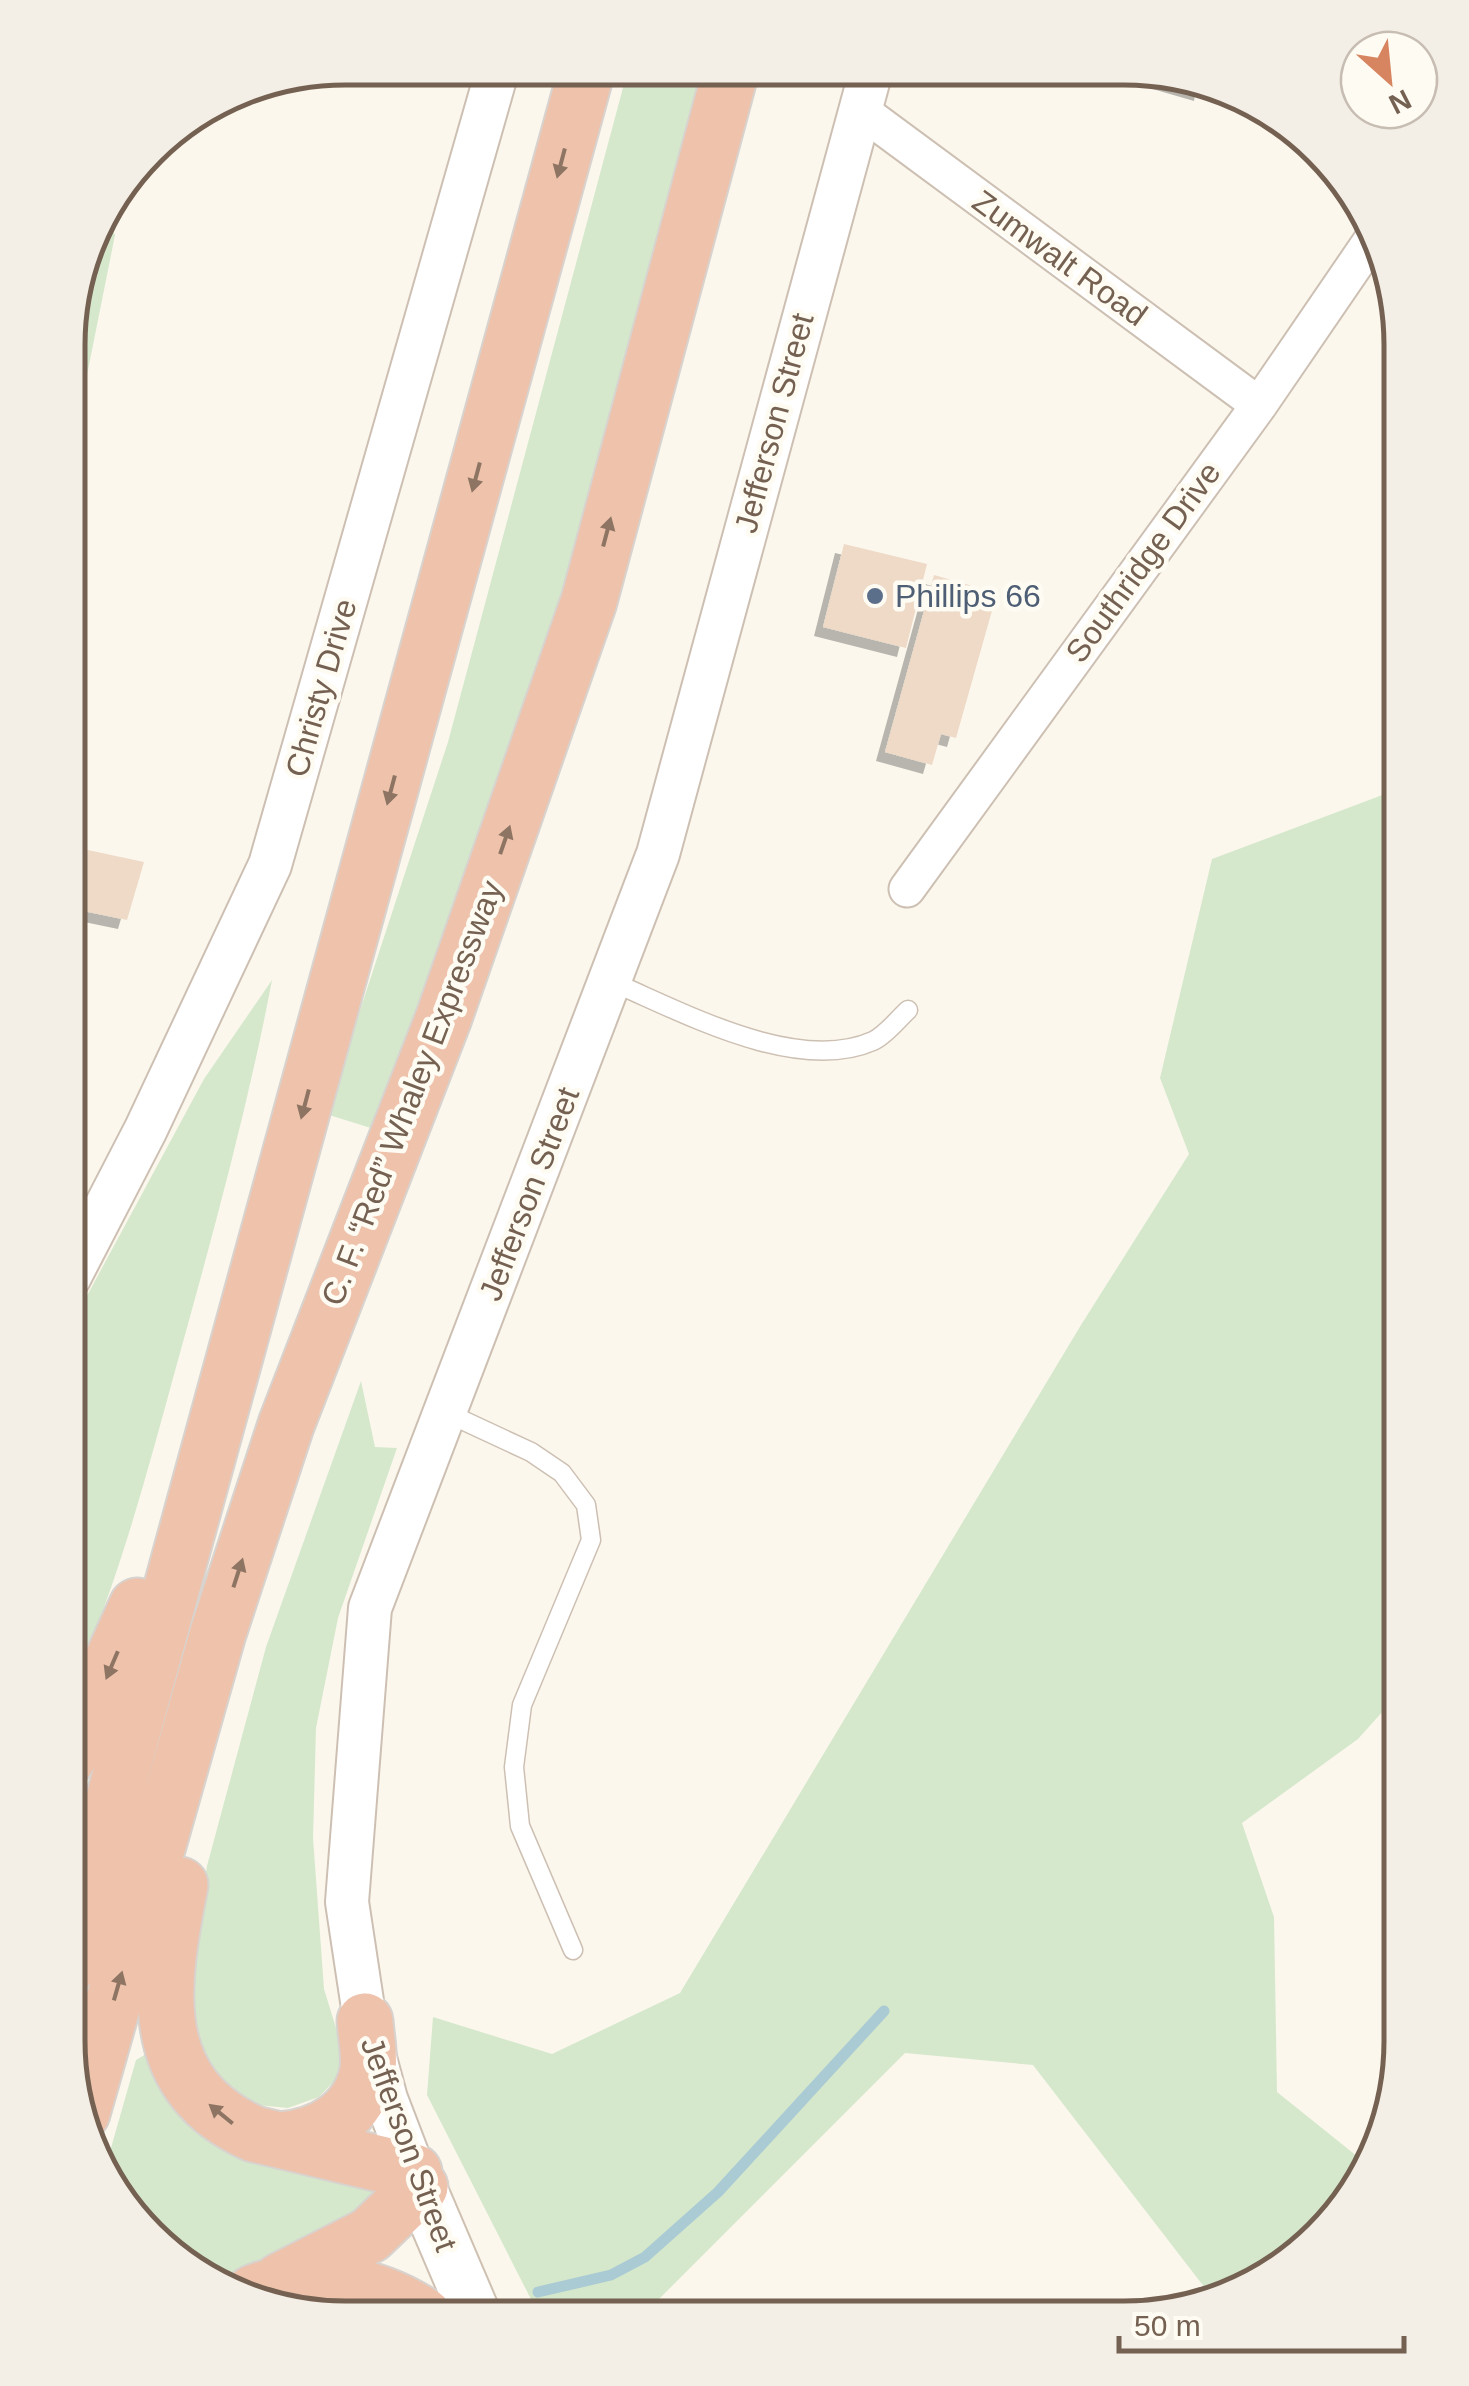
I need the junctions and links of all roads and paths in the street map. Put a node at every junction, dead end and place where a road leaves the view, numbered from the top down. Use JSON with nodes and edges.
{"nodes":[{"id":1,"x":493,"y":85,"type":"edge"},
{"id":2,"x":583,"y":85,"type":"edge"},
{"id":3,"x":727,"y":85,"type":"edge"},
{"id":4,"x":866,"y":90,"type":"edge"},
{"id":5,"x":1365,"y":249,"type":"edge"},
{"id":6,"x":1259,"y":405,"type":"junction"},
{"id":7,"x":907,"y":889,"type":"dead end"},
{"id":8,"x":610,"y":981,"type":"junction"},
{"id":9,"x":908,"y":1010,"type":"dead end"},
{"id":10,"x":85,"y":1246,"type":"edge"},
{"id":11,"x":446,"y":1412,"type":"junction"},
{"id":12,"x":219,"y":1414,"type":"junction"},
{"id":13,"x":218,"y":1633,"type":"junction"},
{"id":14,"x":85,"y":1728,"type":"edge"},
{"id":15,"x":85,"y":1905,"type":"edge"},
{"id":16,"x":573,"y":1950,"type":"dead end"},
{"id":17,"x":364,"y":2021,"type":"junction"},
{"id":18,"x":89,"y":2087,"type":"edge"},
{"id":19,"x":280,"y":2140,"type":"junction"},
{"id":20,"x":417,"y":2180,"type":"junction"},
{"id":21,"x":265,"y":2288,"type":"edge"},
{"id":22,"x":268,"y":2289,"type":"edge"},
{"id":23,"x":394,"y":2301,"type":"edge"},
{"id":24,"x":469,"y":2301,"type":"edge"}],
"edges":[{"from":1,"to":10,"type":"street","name":"Christy Drive"},
{"from":2,"to":12,"type":"highway","one_way":true},
{"from":13,"to":3,"type":"highway","name":"C. F. “Red” Whaley Expressway","one_way":true},
{"from":4,"to":6,"type":"street","name":"Zumwalt Road"},
{"from":4,"to":8,"type":"street","name":"Jefferson Street"},
{"from":5,"to":6,"type":"street","name":"Southridge Drive"},
{"from":6,"to":7,"type":"street","name":"Southridge Drive"},
{"from":8,"to":9,"type":"lane"},
{"from":8,"to":11,"type":"street","name":"Jefferson Street"},
{"from":11,"to":16,"type":"lane"},
{"from":11,"to":17,"type":"street","name":"Jefferson Street"},
{"from":12,"to":14,"type":"highway","one_way":true},
{"from":12,"to":15,"type":"highway"},
{"from":18,"to":13,"type":"highway","name":"C. F. “Red” Whaley Expressway","one_way":true},
{"from":19,"to":13,"type":"highway","one_way":true},
{"from":17,"to":19,"type":"highway"},
{"from":17,"to":20,"type":"street","name":"Jefferson Street"},
{"from":19,"to":20,"type":"highway"},
{"from":20,"to":21,"type":"highway"},
{"from":20,"to":24,"type":"main road","name":"Jefferson Street"},
{"from":22,"to":23,"type":"highway"}]}
